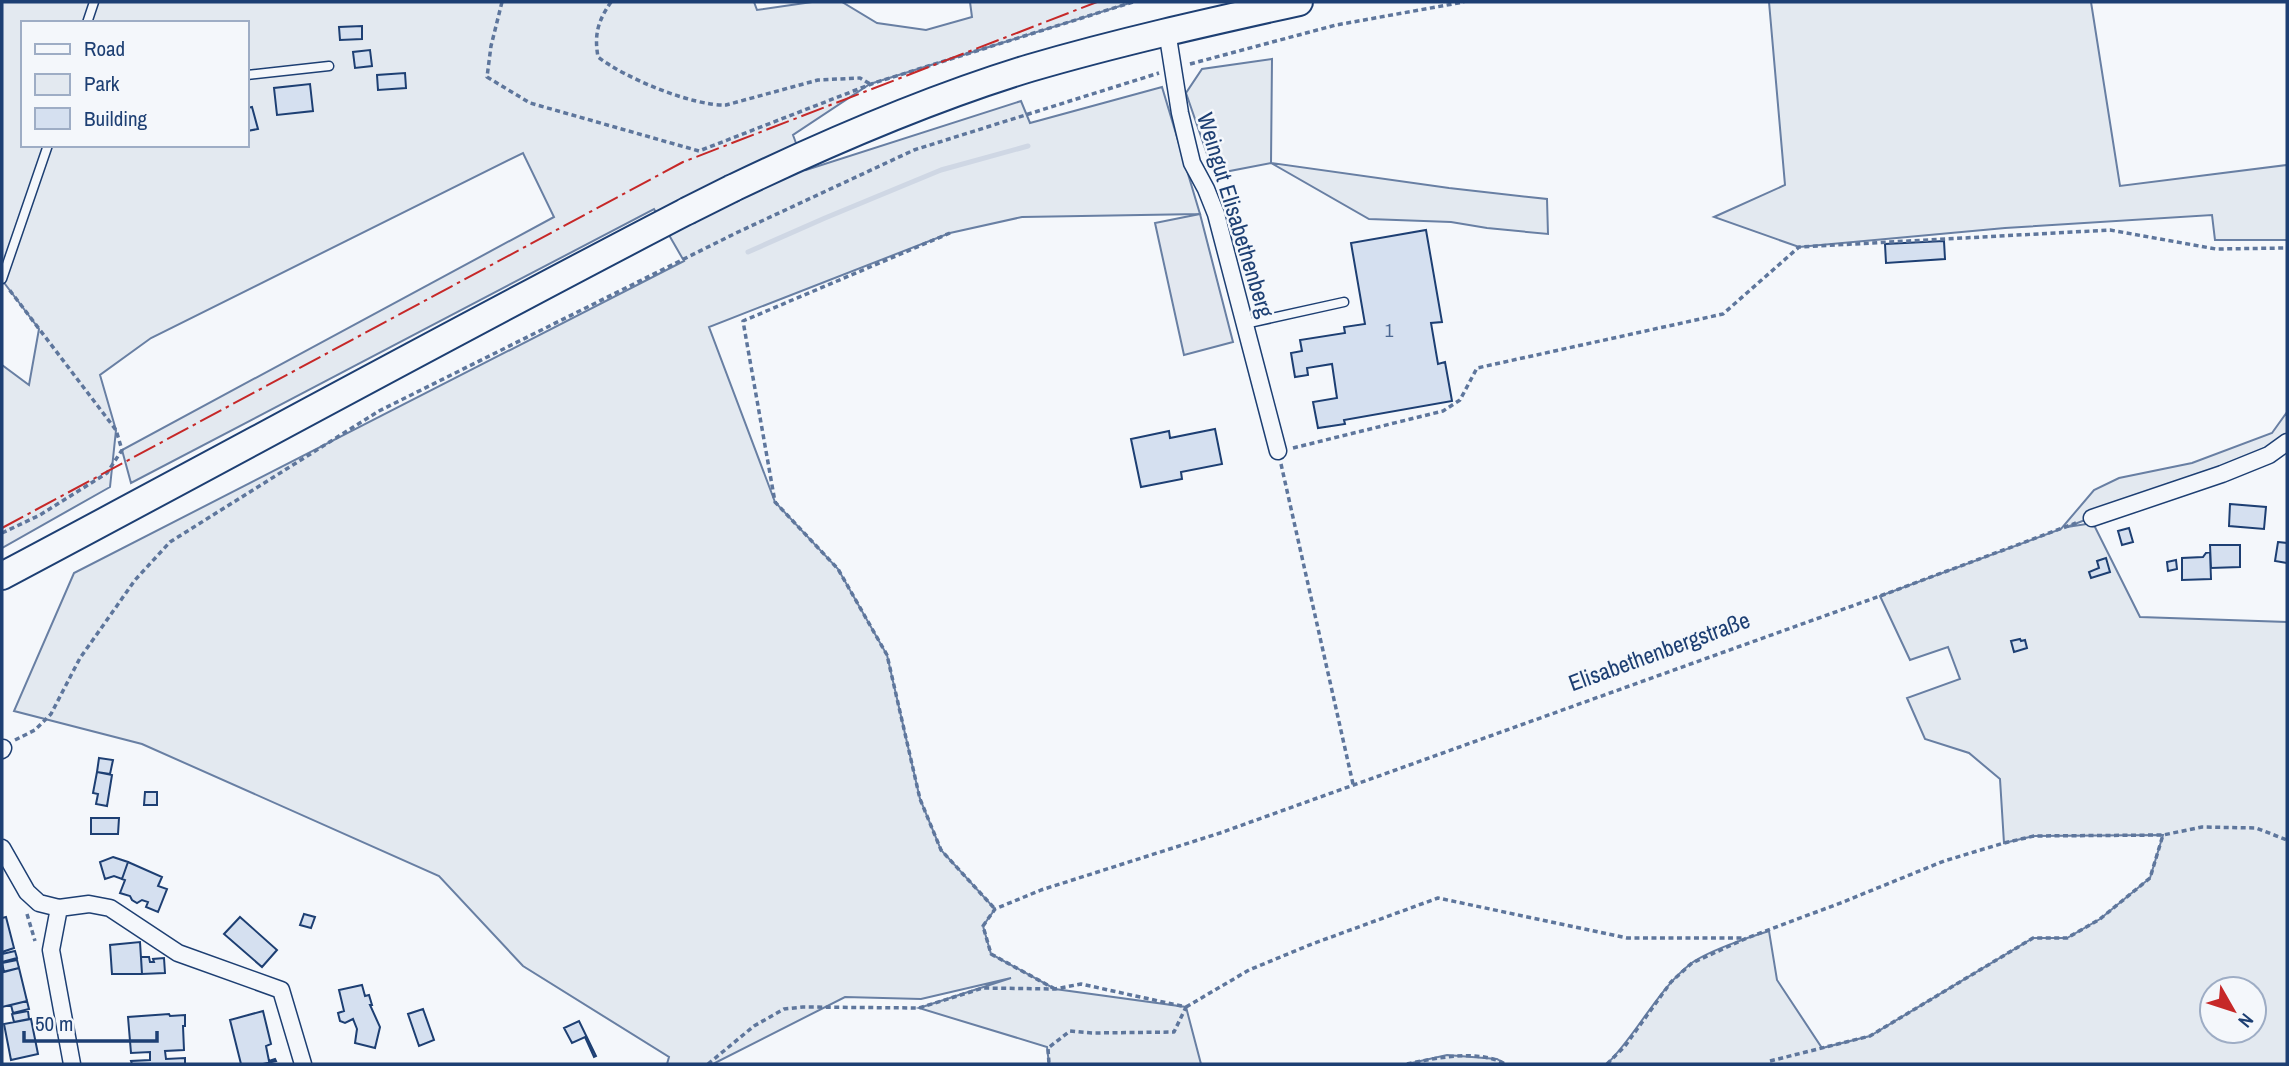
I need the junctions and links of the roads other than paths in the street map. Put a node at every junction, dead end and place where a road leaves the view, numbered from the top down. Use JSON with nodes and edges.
{"nodes":[{"id":1,"x":94,"y":2,"type":"edge"},
{"id":2,"x":1299,"y":2,"type":"edge"},
{"id":3,"x":88,"y":21,"type":"edge"},
{"id":4,"x":1167,"y":31,"type":"junction"},
{"id":5,"x":329,"y":66,"type":"dead end"},
{"id":6,"x":248,"y":75,"type":"edge"},
{"id":7,"x":47,"y":147,"type":"edge"},
{"id":8,"x":2,"y":279,"type":"edge"},
{"id":9,"x":1344,"y":302,"type":"dead end"},
{"id":10,"x":1245,"y":324,"type":"junction"},
{"id":11,"x":2287,"y":442,"type":"edge"},
{"id":12,"x":1278,"y":451,"type":"road end"},
{"id":13,"x":2092,"y":518,"type":"road end"},
{"id":14,"x":2,"y":576,"type":"edge"},
{"id":15,"x":2,"y":848,"type":"edge"},
{"id":16,"x":59,"y":908,"type":"junction"},
{"id":17,"x":72,"y":1064,"type":"edge"},
{"id":18,"x":303,"y":1064,"type":"edge"}],
"edges":[{"from":1,"to":3,"type":"lane"},
{"from":2,"to":4,"type":"main road"},
{"from":4,"to":10,"type":"street","name":"Weingut Elisabethenberg"},
{"from":4,"to":14,"type":"main road","bridge":true},
{"from":5,"to":6,"type":"lane"},
{"from":7,"to":8,"type":"lane"},
{"from":9,"to":10,"type":"lane"},
{"from":10,"to":12,"type":"street","name":"Weingut Elisabethenberg"},
{"from":11,"to":13,"type":"street"},
{"from":15,"to":16,"type":"street"},
{"from":16,"to":17,"type":"street"},
{"from":16,"to":18,"type":"street"}]}
